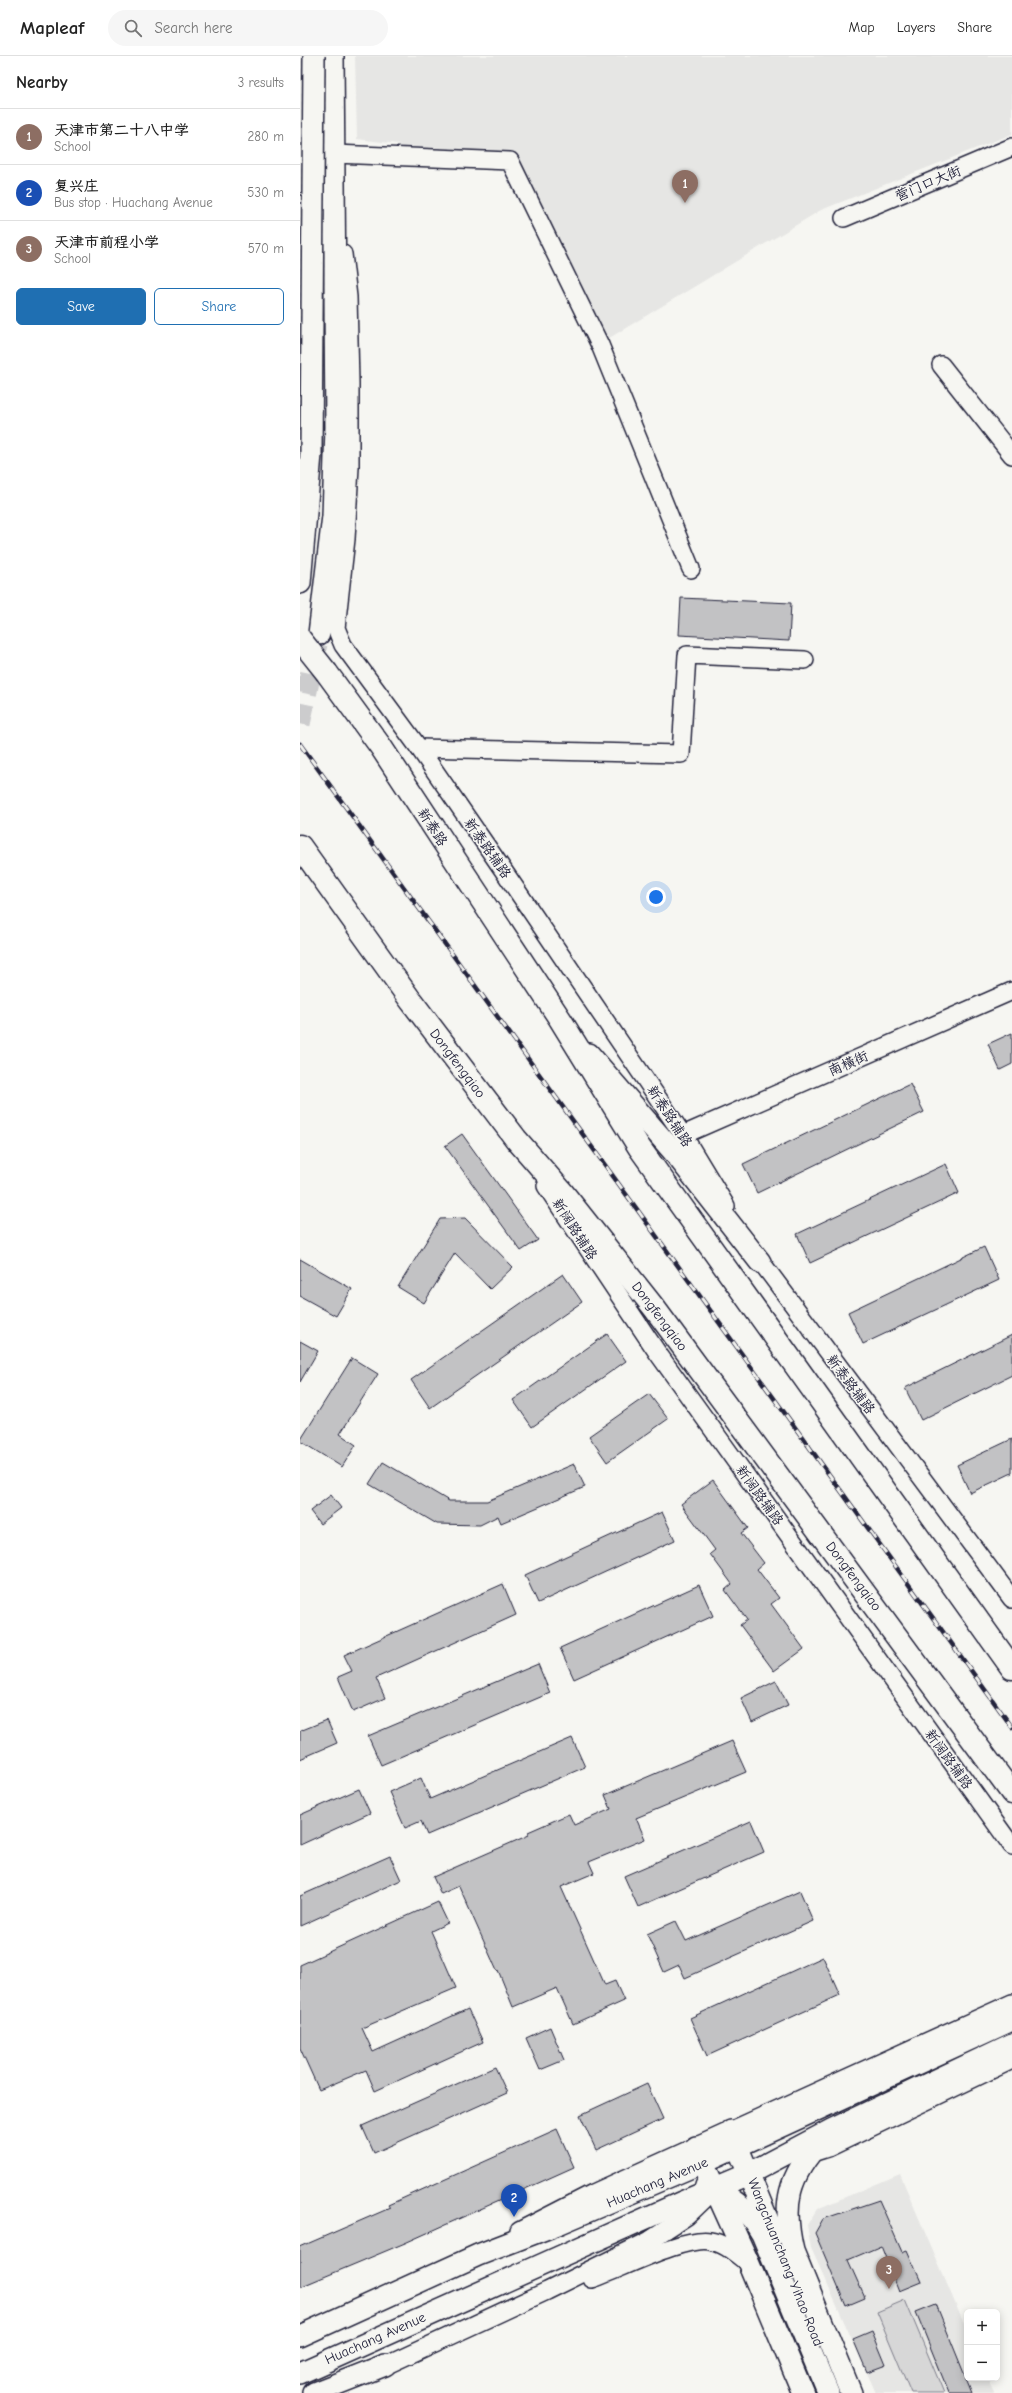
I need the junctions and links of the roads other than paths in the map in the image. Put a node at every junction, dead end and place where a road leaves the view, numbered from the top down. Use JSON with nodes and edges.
{"nodes":[{"id":1,"x":314,"y":56,"type":"edge"},
{"id":2,"x":333,"y":56,"type":"edge"},
{"id":3,"x":1012,"y":147,"type":"edge"},
{"id":4,"x":334,"y":154,"type":"junction"},
{"id":5,"x":300,"y":181,"type":"edge"},
{"id":6,"x":334,"y":181,"type":"junction"},
{"id":7,"x":844,"y":218,"type":"dead end"},
{"id":8,"x":941,"y":365,"type":"dead end"},
{"id":9,"x":1012,"y":455,"type":"edge"},
{"id":10,"x":691,"y":569,"type":"dead end"},
{"id":11,"x":300,"y":583,"type":"edge"},
{"id":12,"x":318,"y":634,"type":"edge"},
{"id":13,"x":805,"y":660,"type":"dead end"},
{"id":14,"x":419,"y":748,"type":"junction"},
{"id":15,"x":300,"y":846,"type":"edge"},
{"id":16,"x":1012,"y":991,"type":"edge"},
{"id":17,"x":560,"y":1019,"type":"junction"},
{"id":18,"x":683,"y":1135,"type":"junction"},
{"id":19,"x":516,"y":1139,"type":"junction"},
{"id":20,"x":760,"y":1262,"type":"junction"},
{"id":21,"x":1012,"y":1599,"type":"edge"},
{"id":22,"x":1012,"y":1668,"type":"edge"},
{"id":23,"x":1012,"y":1793,"type":"edge"},
{"id":24,"x":1012,"y":1846,"type":"edge"},
{"id":25,"x":1012,"y":2003,"type":"edge"},
{"id":26,"x":1012,"y":2020,"type":"edge"},
{"id":27,"x":1012,"y":2044,"type":"edge"},
{"id":28,"x":1012,"y":2060,"type":"edge"},
{"id":29,"x":786,"y":2125,"type":"junction"},
{"id":30,"x":831,"y":2130,"type":"junction"},
{"id":31,"x":734,"y":2139,"type":"junction"},
{"id":32,"x":809,"y":2154,"type":"junction"},
{"id":33,"x":699,"y":2155,"type":"junction"},
{"id":34,"x":748,"y":2173,"type":"junction"},
{"id":35,"x":657,"y":2182,"type":"junction"},
{"id":36,"x":715,"y":2189,"type":"junction"},
{"id":37,"x":738,"y":2205,"type":"junction"},
{"id":38,"x":478,"y":2254,"type":"junction"},
{"id":39,"x":749,"y":2264,"type":"junction"},
{"id":40,"x":547,"y":2291,"type":"junction"},
{"id":41,"x":300,"y":2336,"type":"edge"},
{"id":42,"x":385,"y":2365,"type":"junction"},
{"id":43,"x":300,"y":2373,"type":"edge"},
{"id":44,"x":314,"y":2393,"type":"edge"},
{"id":45,"x":333,"y":2393,"type":"edge"},
{"id":46,"x":803,"y":2393,"type":"edge"},
{"id":47,"x":828,"y":2393,"type":"edge"},
{"id":48,"x":839,"y":2393,"type":"edge"},
{"id":49,"x":851,"y":2393,"type":"edge"}],
"edges":[{"from":1,"to":11,"type":"main road","bridge":true},
{"from":2,"to":4,"type":"main road"},
{"from":3,"to":7,"type":"street","name":"营门口大街"},
{"from":4,"to":6,"type":"main road"},
{"from":4,"to":10,"type":"street"},
{"from":5,"to":6,"type":"main road"},
{"from":6,"to":12,"type":"main road"},
{"from":8,"to":9,"type":"street"},
{"from":12,"to":14,"type":"street","name":"新泰路辅路"},
{"from":12,"to":17,"type":"highway","name":"新泰路","bridge":true},
{"from":13,"to":14,"type":"street"},
{"from":14,"to":18,"type":"street","name":"新泰路辅路"},
{"from":15,"to":19,"type":"highway","name":"Dongfengqiao"},
{"from":16,"to":18,"type":"street","name":"南横街"},
{"from":17,"to":20,"type":"main road"},
{"from":17,"to":22,"type":"highway"},
{"from":18,"to":20,"type":"street","name":"新泰路辅路"},
{"from":19,"to":23,"type":"highway","name":"Dongfengqiao"},
{"from":19,"to":24,"type":"street","name":"新阔路辅路"},
{"from":20,"to":21,"type":"street","name":"新泰路辅路"},
{"from":25,"to":31,"type":"street"},
{"from":26,"to":29,"type":"main road","name":"Huachang Avenue"},
{"from":27,"to":30,"type":"main road","name":"Huachang Avenue"},
{"from":28,"to":32,"type":"street"},
{"from":29,"to":31,"type":"main road","name":"Huachang Avenue"},
{"from":29,"to":34,"type":"main road"},
{"from":30,"to":32,"type":"main road"},
{"from":30,"to":34,"type":"main road","name":"Huachang Avenue"},
{"from":31,"to":33,"type":"main road","name":"Huachang Avenue"},
{"from":31,"to":34,"type":"main road","name":"Wangchuanchang Yihao Road"},
{"from":32,"to":34,"type":"street"},
{"from":32,"to":49,"type":"main road"},
{"from":33,"to":35,"type":"main road","name":"Huachang Avenue"},
{"from":33,"to":36,"type":"main road"},
{"from":33,"to":38,"type":"street"},
{"from":34,"to":36,"type":"main road","name":"Huachang Avenue"},
{"from":34,"to":37,"type":"main road"},
{"from":34,"to":48,"type":"main road","name":"Wangchuanchang Yihao Road"},
{"from":35,"to":36,"type":"main road"},
{"from":35,"to":38,"type":"main road","name":"Huachang Avenue"},
{"from":36,"to":37,"type":"main road"},
{"from":36,"to":39,"type":"main road"},
{"from":36,"to":40,"type":"street","name":"Huachang Avenue"},
{"from":36,"to":43,"type":"main road","name":"Huachang Avenue"},
{"from":37,"to":39,"type":"main road"},
{"from":37,"to":47,"type":"main road"},
{"from":38,"to":41,"type":"main road","name":"Huachang Avenue"},
{"from":39,"to":40,"type":"street"},
{"from":39,"to":46,"type":"main road"},
{"from":40,"to":42,"type":"street","name":"Huachang Avenue"},
{"from":42,"to":44,"type":"main road","name":"Huachang Avenue"},
{"from":42,"to":45,"type":"street","name":"Huachang Avenue"}]}
